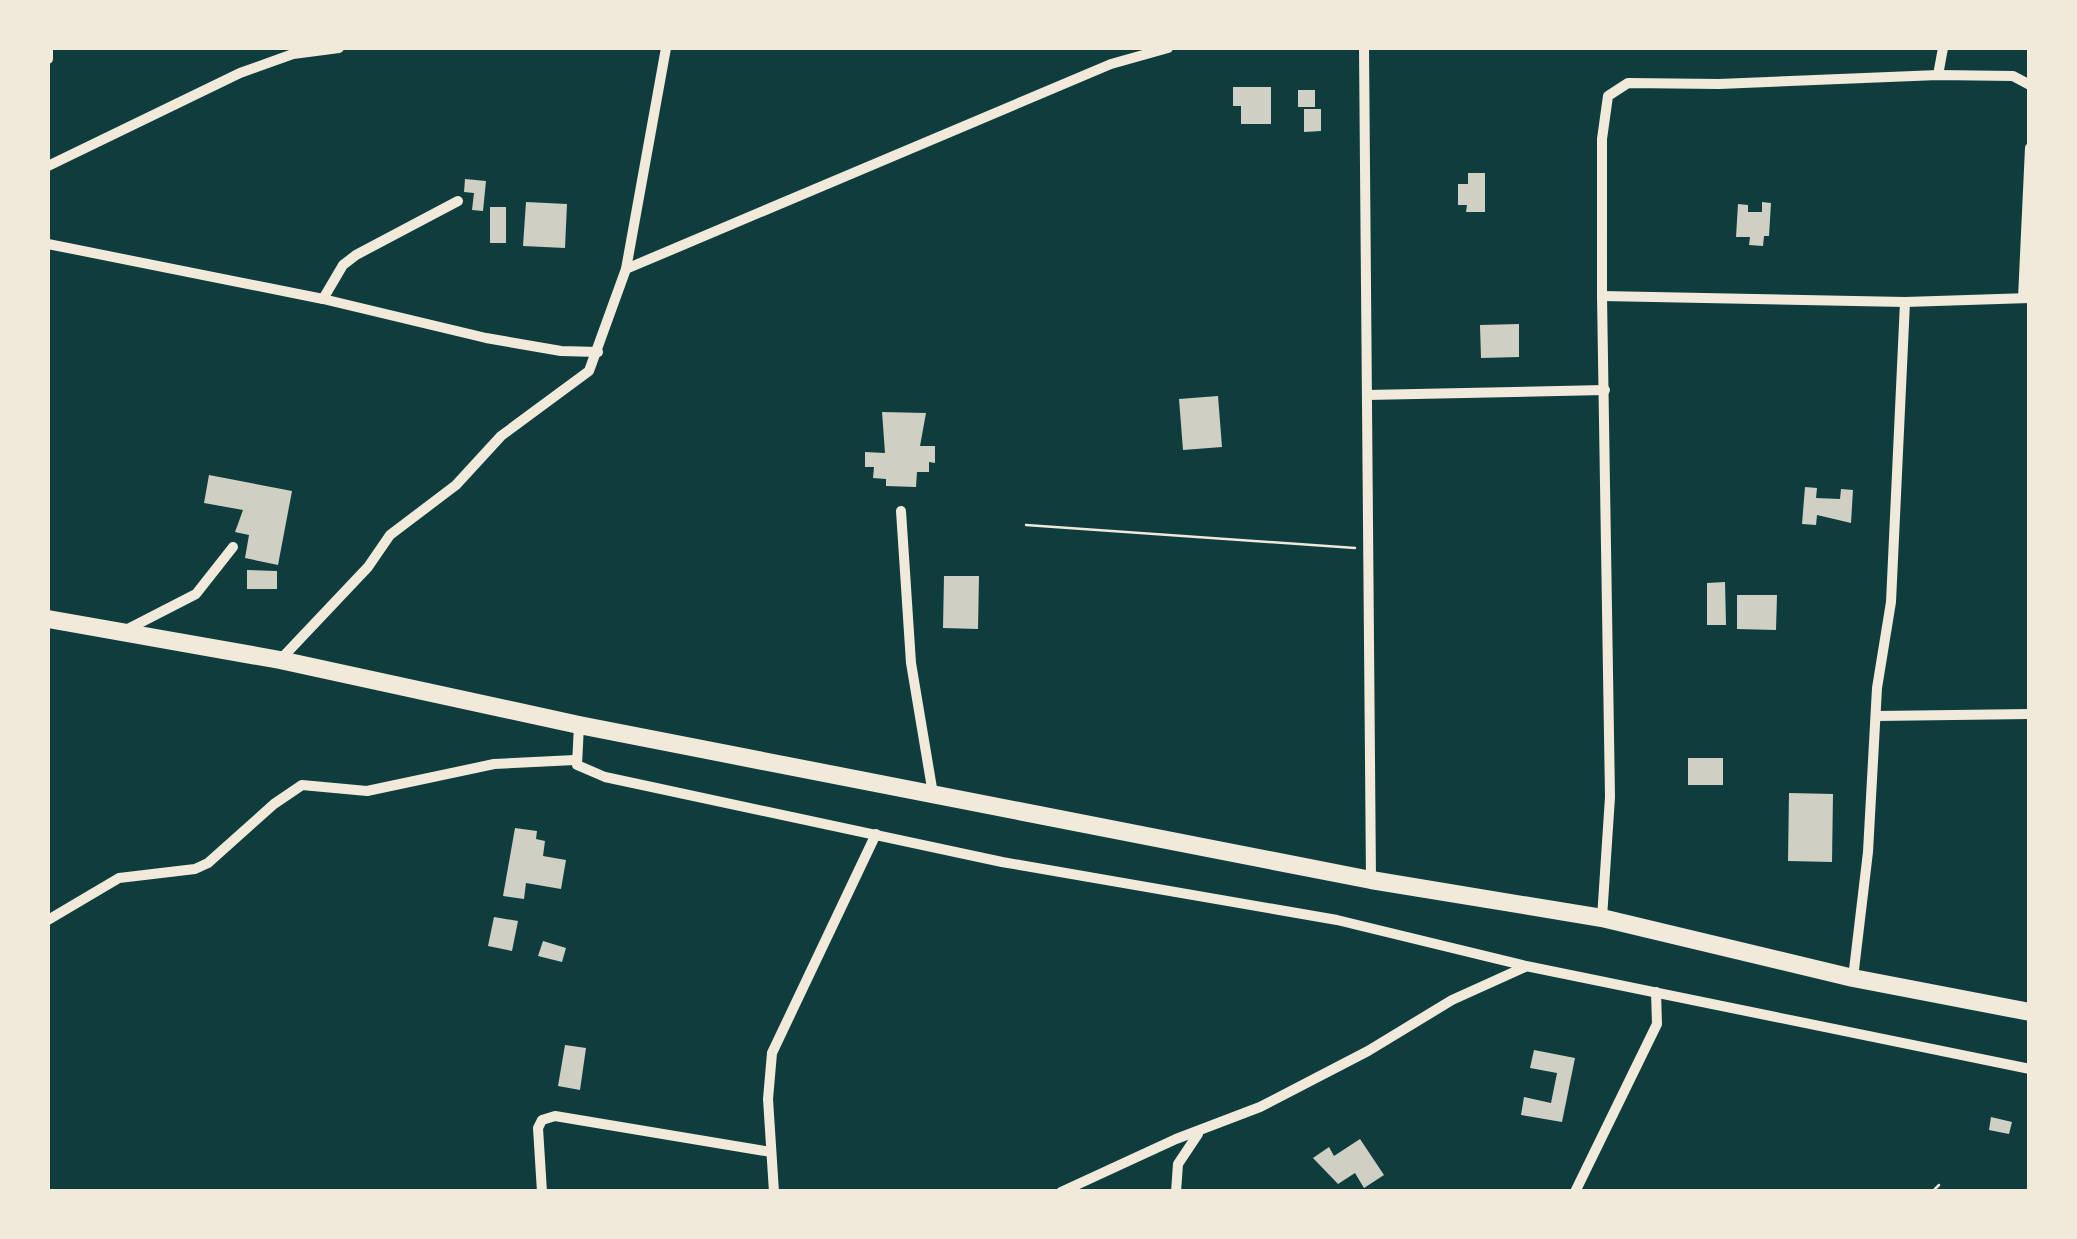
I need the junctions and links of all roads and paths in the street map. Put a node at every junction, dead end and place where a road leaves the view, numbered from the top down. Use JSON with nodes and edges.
{"nodes":[{"id":1,"x":48,"y":48,"type":"edge"},
{"id":2,"x":338,"y":48,"type":"edge"},
{"id":3,"x":666,"y":48,"type":"edge"},
{"id":4,"x":1168,"y":48,"type":"edge"},
{"id":5,"x":1364,"y":48,"type":"edge"},
{"id":6,"x":1942,"y":48,"type":"edge"},
{"id":7,"x":48,"y":59,"type":"edge"},
{"id":8,"x":1938,"y":75,"type":"junction"},
{"id":9,"x":2030,"y":85,"type":"edge"},
{"id":10,"x":2030,"y":148,"type":"edge"},
{"id":11,"x":48,"y":166,"type":"edge"},
{"id":12,"x":458,"y":200,"type":"dead end"},
{"id":13,"x":48,"y":244,"type":"edge"},
{"id":14,"x":626,"y":269,"type":"junction"},
{"id":15,"x":1602,"y":296,"type":"junction"},
{"id":16,"x":2026,"y":298,"type":"edge"},
{"id":17,"x":323,"y":299,"type":"junction"},
{"id":18,"x":1905,"y":302,"type":"junction"},
{"id":19,"x":598,"y":352,"type":"junction"},
{"id":20,"x":1605,"y":390,"type":"junction"},
{"id":21,"x":1367,"y":395,"type":"junction"},
{"id":22,"x":901,"y":512,"type":"dead end"},
{"id":23,"x":1026,"y":525,"type":"dead end"},
{"id":24,"x":233,"y":548,"type":"dead end"},
{"id":25,"x":1372,"y":549,"type":"junction"},
{"id":26,"x":48,"y":619,"type":"edge"},
{"id":27,"x":123,"y":632,"type":"junction"},
{"id":28,"x":280,"y":660,"type":"junction"},
{"id":29,"x":2030,"y":714,"type":"edge"},
{"id":30,"x":1878,"y":716,"type":"junction"},
{"id":31,"x":580,"y":725,"type":"junction"},
{"id":32,"x":576,"y":760,"type":"junction"},
{"id":33,"x":932,"y":794,"type":"junction"},
{"id":34,"x":876,"y":834,"type":"junction"},
{"id":35,"x":1371,"y":880,"type":"junction"},
{"id":36,"x":1602,"y":918,"type":"junction"},
{"id":37,"x":48,"y":920,"type":"edge"},
{"id":38,"x":1526,"y":966,"type":"junction"},
{"id":39,"x":1854,"y":978,"type":"junction"},
{"id":40,"x":1656,"y":992,"type":"junction"},
{"id":41,"x":2030,"y":1012,"type":"edge"},
{"id":42,"x":2030,"y":1068,"type":"edge"},
{"id":43,"x":1198,"y":1133,"type":"junction"},
{"id":44,"x":771,"y":1152,"type":"junction"},
{"id":45,"x":1939,"y":1186,"type":"dead end"},
{"id":46,"x":542,"y":1192,"type":"edge"},
{"id":47,"x":774,"y":1192,"type":"edge"},
{"id":48,"x":1061,"y":1192,"type":"edge"},
{"id":49,"x":1176,"y":1192,"type":"edge"},
{"id":50,"x":1576,"y":1192,"type":"edge"},
{"id":51,"x":1932,"y":1192,"type":"edge"}],
"edges":[{"from":1,"to":7,"type":"street"},
{"from":2,"to":11,"type":"street"},
{"from":3,"to":14,"type":"street"},
{"from":4,"to":14,"type":"street"},
{"from":5,"to":21,"type":"street"},
{"from":6,"to":8,"type":"street"},
{"from":8,"to":9,"type":"street"},
{"from":8,"to":15,"type":"street"},
{"from":10,"to":16,"type":"street"},
{"from":12,"to":17,"type":"street"},
{"from":13,"to":17,"type":"street"},
{"from":14,"to":19,"type":"street"},
{"from":15,"to":18,"type":"street"},
{"from":15,"to":20,"type":"street"},
{"from":16,"to":18,"type":"street"},
{"from":17,"to":19,"type":"street"},
{"from":18,"to":30,"type":"street"},
{"from":19,"to":28,"type":"street"},
{"from":20,"to":21,"type":"street"},
{"from":20,"to":36,"type":"street"},
{"from":21,"to":25,"type":"street"},
{"from":22,"to":33,"type":"street"},
{"from":23,"to":25,"type":"path"},
{"from":24,"to":27,"type":"street"},
{"from":25,"to":35,"type":"street"},
{"from":26,"to":27,"type":"highway"},
{"from":27,"to":28,"type":"highway"},
{"from":28,"to":31,"type":"highway"},
{"from":29,"to":30,"type":"street"},
{"from":30,"to":39,"type":"street"},
{"from":31,"to":32,"type":"street"},
{"from":31,"to":33,"type":"highway"},
{"from":32,"to":34,"type":"street"},
{"from":32,"to":37,"type":"street"},
{"from":33,"to":35,"type":"highway"},
{"from":34,"to":38,"type":"street"},
{"from":34,"to":44,"type":"street"},
{"from":35,"to":36,"type":"highway"},
{"from":36,"to":39,"type":"highway"},
{"from":38,"to":40,"type":"street"},
{"from":38,"to":43,"type":"street"},
{"from":39,"to":41,"type":"highway"},
{"from":40,"to":42,"type":"street"},
{"from":40,"to":50,"type":"street"},
{"from":43,"to":48,"type":"street"},
{"from":43,"to":49,"type":"street"},
{"from":44,"to":46,"type":"street"},
{"from":44,"to":47,"type":"street"},
{"from":45,"to":51,"type":"path"}]}
